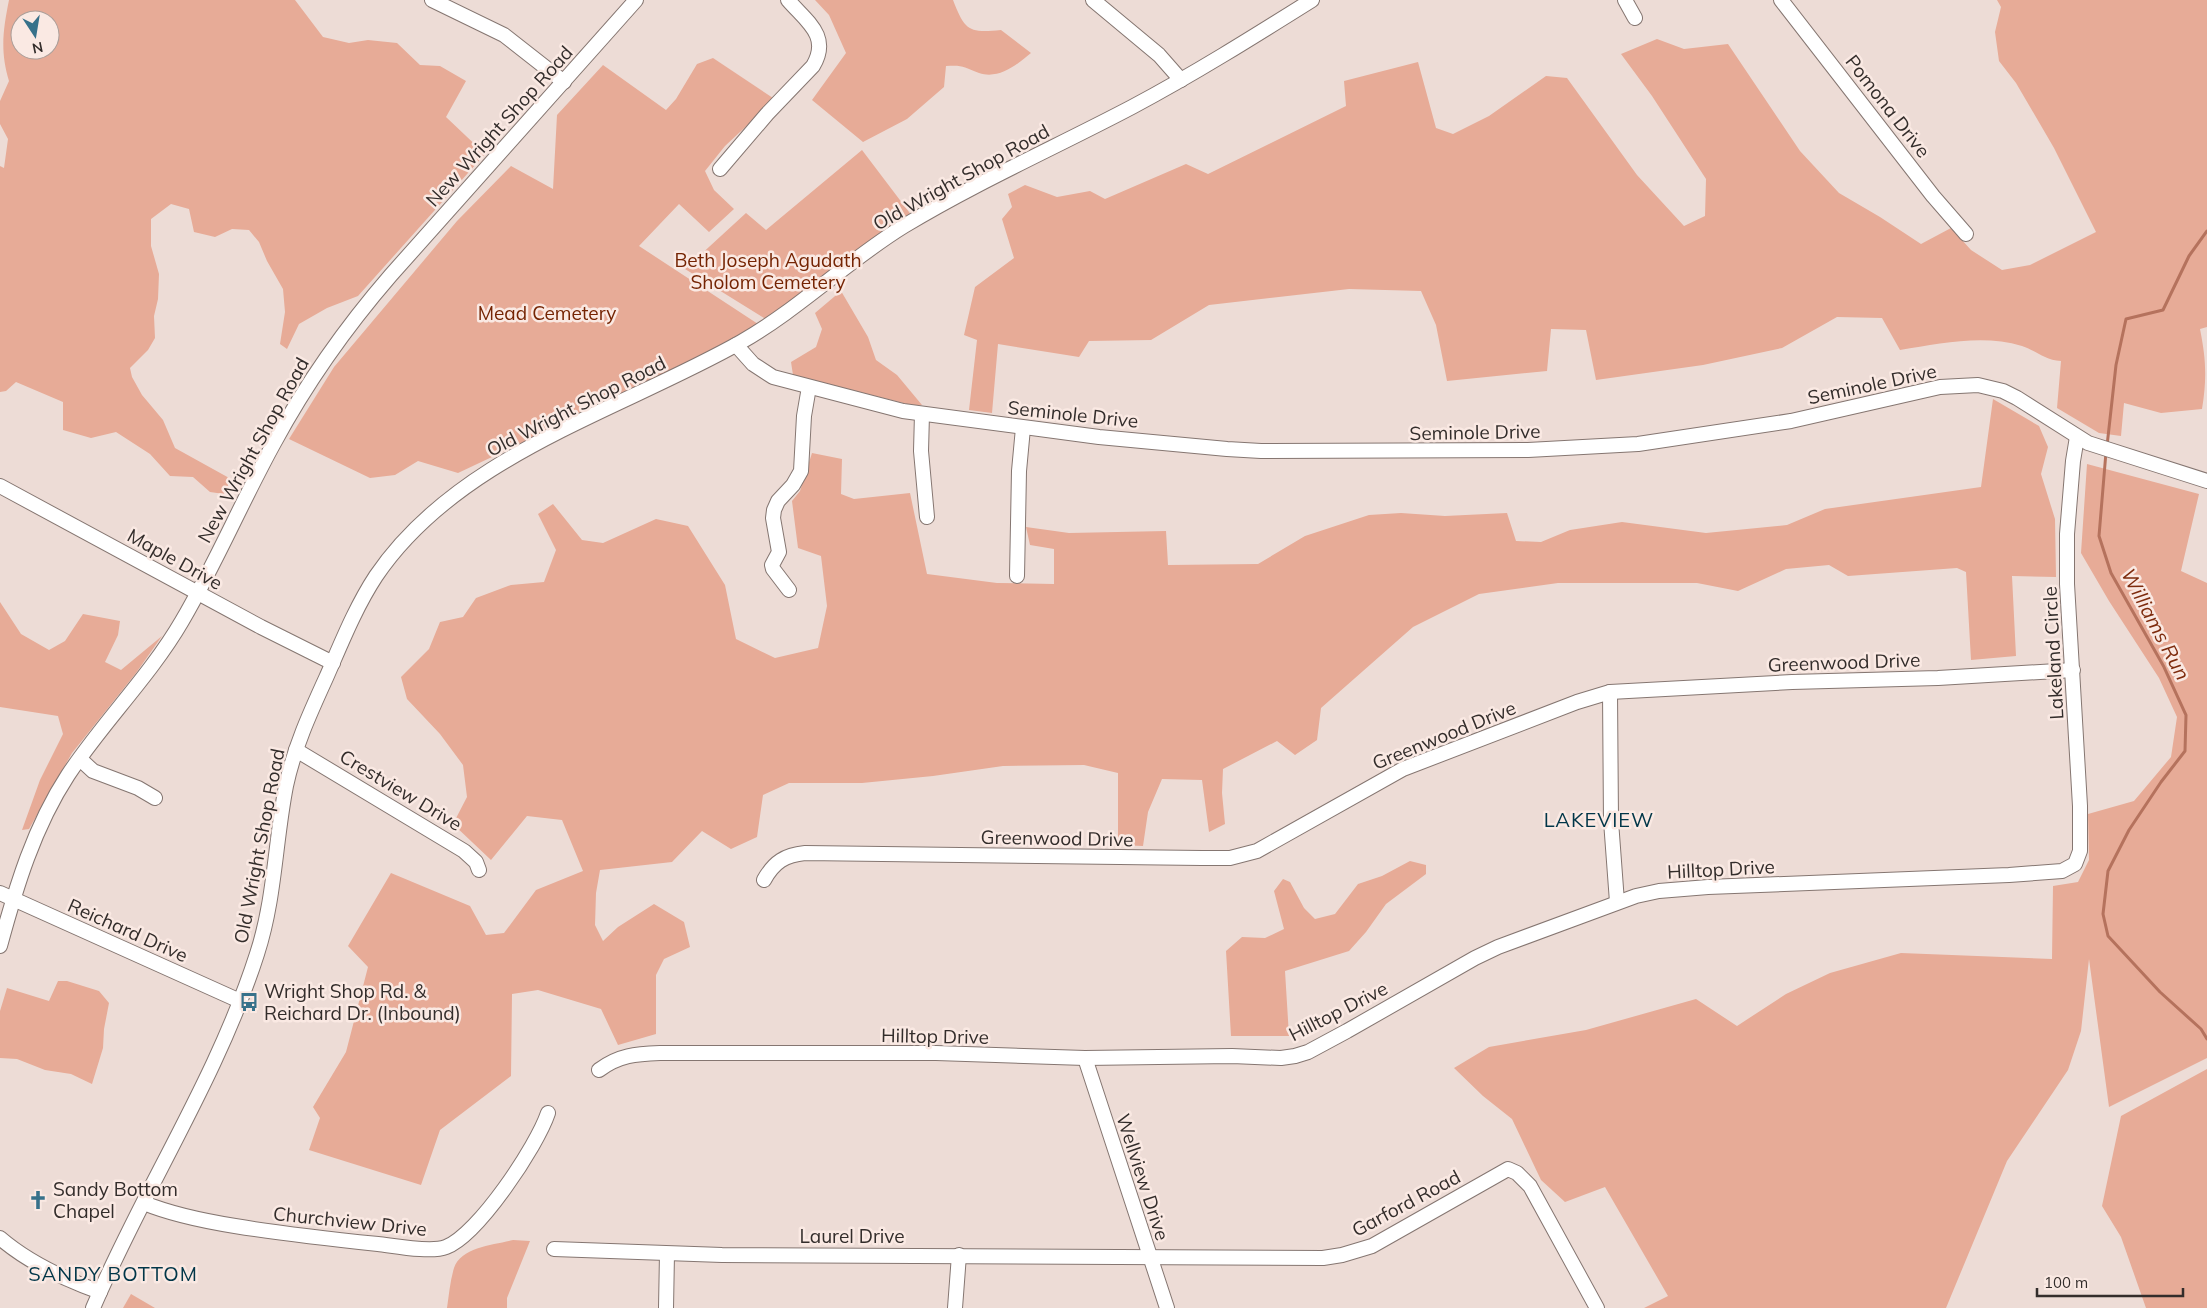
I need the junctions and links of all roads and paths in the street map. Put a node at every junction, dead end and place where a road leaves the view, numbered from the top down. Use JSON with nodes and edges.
{"nodes":[{"id":1,"x":432,"y":0,"type":"edge"},
{"id":2,"x":636,"y":0,"type":"edge"},
{"id":3,"x":788,"y":0,"type":"edge"},
{"id":4,"x":1093,"y":0,"type":"edge"},
{"id":5,"x":1312,"y":0,"type":"edge"},
{"id":6,"x":1625,"y":0,"type":"edge"},
{"id":7,"x":1781,"y":0,"type":"edge"},
{"id":8,"x":1635,"y":18,"type":"dead end"},
{"id":9,"x":1181,"y":80,"type":"junction"},
{"id":10,"x":564,"y":82,"type":"junction"},
{"id":11,"x":720,"y":169,"type":"dead end"},
{"id":12,"x":1966,"y":234,"type":"dead end"},
{"id":13,"x":736,"y":345,"type":"junction"},
{"id":14,"x":809,"y":387,"type":"junction"},
{"id":15,"x":922,"y":414,"type":"junction"},
{"id":16,"x":1023,"y":428,"type":"junction"},
{"id":17,"x":2077,"y":437,"type":"junction"},
{"id":18,"x":2207,"y":481,"type":"edge"},
{"id":19,"x":0,"y":486,"type":"edge"},
{"id":20,"x":927,"y":517,"type":"dead end"},
{"id":21,"x":1017,"y":576,"type":"dead end"},
{"id":22,"x":789,"y":590,"type":"dead end"},
{"id":23,"x":197,"y":593,"type":"junction"},
{"id":24,"x":333,"y":663,"type":"junction"},
{"id":25,"x":2073,"y":670,"type":"junction"},
{"id":26,"x":1610,"y":692,"type":"junction"},
{"id":27,"x":296,"y":750,"type":"junction"},
{"id":28,"x":80,"y":759,"type":"junction"},
{"id":29,"x":155,"y":798,"type":"dead end"},
{"id":30,"x":2074,"y":865,"type":"joint"},
{"id":31,"x":479,"y":870,"type":"dead end"},
{"id":32,"x":764,"y":880,"type":"dead end"},
{"id":33,"x":0,"y":893,"type":"edge"},
{"id":34,"x":14,"y":899,"type":"junction"},
{"id":35,"x":1617,"y":902,"type":"junction"},
{"id":36,"x":0,"y":946,"type":"edge"},
{"id":37,"x":240,"y":1001,"type":"junction"},
{"id":38,"x":1085,"y":1058,"type":"junction"},
{"id":39,"x":600,"y":1070,"type":"dead end"},
{"id":40,"x":548,"y":1113,"type":"dead end"},
{"id":41,"x":144,"y":1203,"type":"junction"},
{"id":42,"x":0,"y":1238,"type":"edge"},
{"id":43,"x":554,"y":1248,"type":"dead end"},
{"id":44,"x":667,"y":1254,"type":"junction"},
{"id":45,"x":959,"y":1256,"type":"junction"},
{"id":46,"x":1150,"y":1257,"type":"junction"},
{"id":47,"x":100,"y":1292,"type":"junction"},
{"id":48,"x":93,"y":1308,"type":"edge"},
{"id":49,"x":666,"y":1308,"type":"edge"},
{"id":50,"x":955,"y":1308,"type":"edge"},
{"id":51,"x":1166,"y":1308,"type":"edge"},
{"id":52,"x":1597,"y":1308,"type":"edge"}],
"edges":[{"from":1,"to":10,"type":"street"},
{"from":2,"to":10,"type":"street","name":"New Wright Shop Road"},
{"from":3,"to":11,"type":"street"},
{"from":4,"to":9,"type":"street"},
{"from":5,"to":9,"type":"street","name":"Old Wright Shop Road"},
{"from":6,"to":8,"type":"street"},
{"from":7,"to":12,"type":"street","name":"Pomona Drive"},
{"from":9,"to":13,"type":"street","name":"Old Wright Shop Road"},
{"from":10,"to":23,"type":"street","name":"New Wright Shop Road"},
{"from":13,"to":14,"type":"street","name":"Seminole Drive"},
{"from":13,"to":24,"type":"street","name":"Old Wright Shop Road"},
{"from":14,"to":15,"type":"street","name":"Seminole Drive"},
{"from":14,"to":22,"type":"street"},
{"from":15,"to":16,"type":"street","name":"Seminole Drive"},
{"from":15,"to":20,"type":"street"},
{"from":16,"to":17,"type":"street","name":"Seminole Drive"},
{"from":16,"to":21,"type":"street"},
{"from":17,"to":18,"type":"street","name":"Seminole Drive"},
{"from":17,"to":25,"type":"street","name":"Lakeland Circle"},
{"from":19,"to":23,"type":"street","name":"Maple Drive"},
{"from":23,"to":24,"type":"street","name":"Maple Drive"},
{"from":23,"to":28,"type":"street","name":"New Wright Shop Road"},
{"from":24,"to":27,"type":"street","name":"Old Wright Shop Road"},
{"from":25,"to":26,"type":"street","name":"Greenwood Drive"},
{"from":25,"to":30,"type":"street","name":"Lakeland Circle"},
{"from":26,"to":32,"type":"street","name":"Greenwood Drive"},
{"from":26,"to":35,"type":"street"},
{"from":27,"to":31,"type":"street","name":"Crestview Drive"},
{"from":27,"to":37,"type":"street","name":"Old Wright Shop Road"},
{"from":28,"to":29,"type":"street"},
{"from":28,"to":34,"type":"street","name":"New Wright Shop Road"},
{"from":30,"to":35,"type":"street","name":"Hilltop Drive"},
{"from":33,"to":34,"type":"street","name":"Reichard Drive"},
{"from":34,"to":36,"type":"street","name":"New Wright Shop Road"},
{"from":34,"to":37,"type":"street","name":"Reichard Drive"},
{"from":35,"to":38,"type":"street","name":"Hilltop Drive"},
{"from":37,"to":41,"type":"street","name":"Old Wright Shop Road"},
{"from":38,"to":39,"type":"street","name":"Hilltop Drive"},
{"from":38,"to":46,"type":"street","name":"Wellview Drive"},
{"from":40,"to":41,"type":"street","name":"Churchview Drive"},
{"from":41,"to":47,"type":"street","name":"Old Wright Shop Road"},
{"from":42,"to":47,"type":"street"},
{"from":43,"to":44,"type":"street","name":"Laurel Drive"},
{"from":44,"to":45,"type":"street","name":"Laurel Drive"},
{"from":44,"to":49,"type":"street"},
{"from":45,"to":46,"type":"street","name":"Laurel Drive"},
{"from":45,"to":50,"type":"street"},
{"from":46,"to":51,"type":"street","name":"Wellview Drive"},
{"from":46,"to":52,"type":"street","name":"Garford Road"},
{"from":47,"to":48,"type":"street","name":"Old Wright Shop Road"}]}
